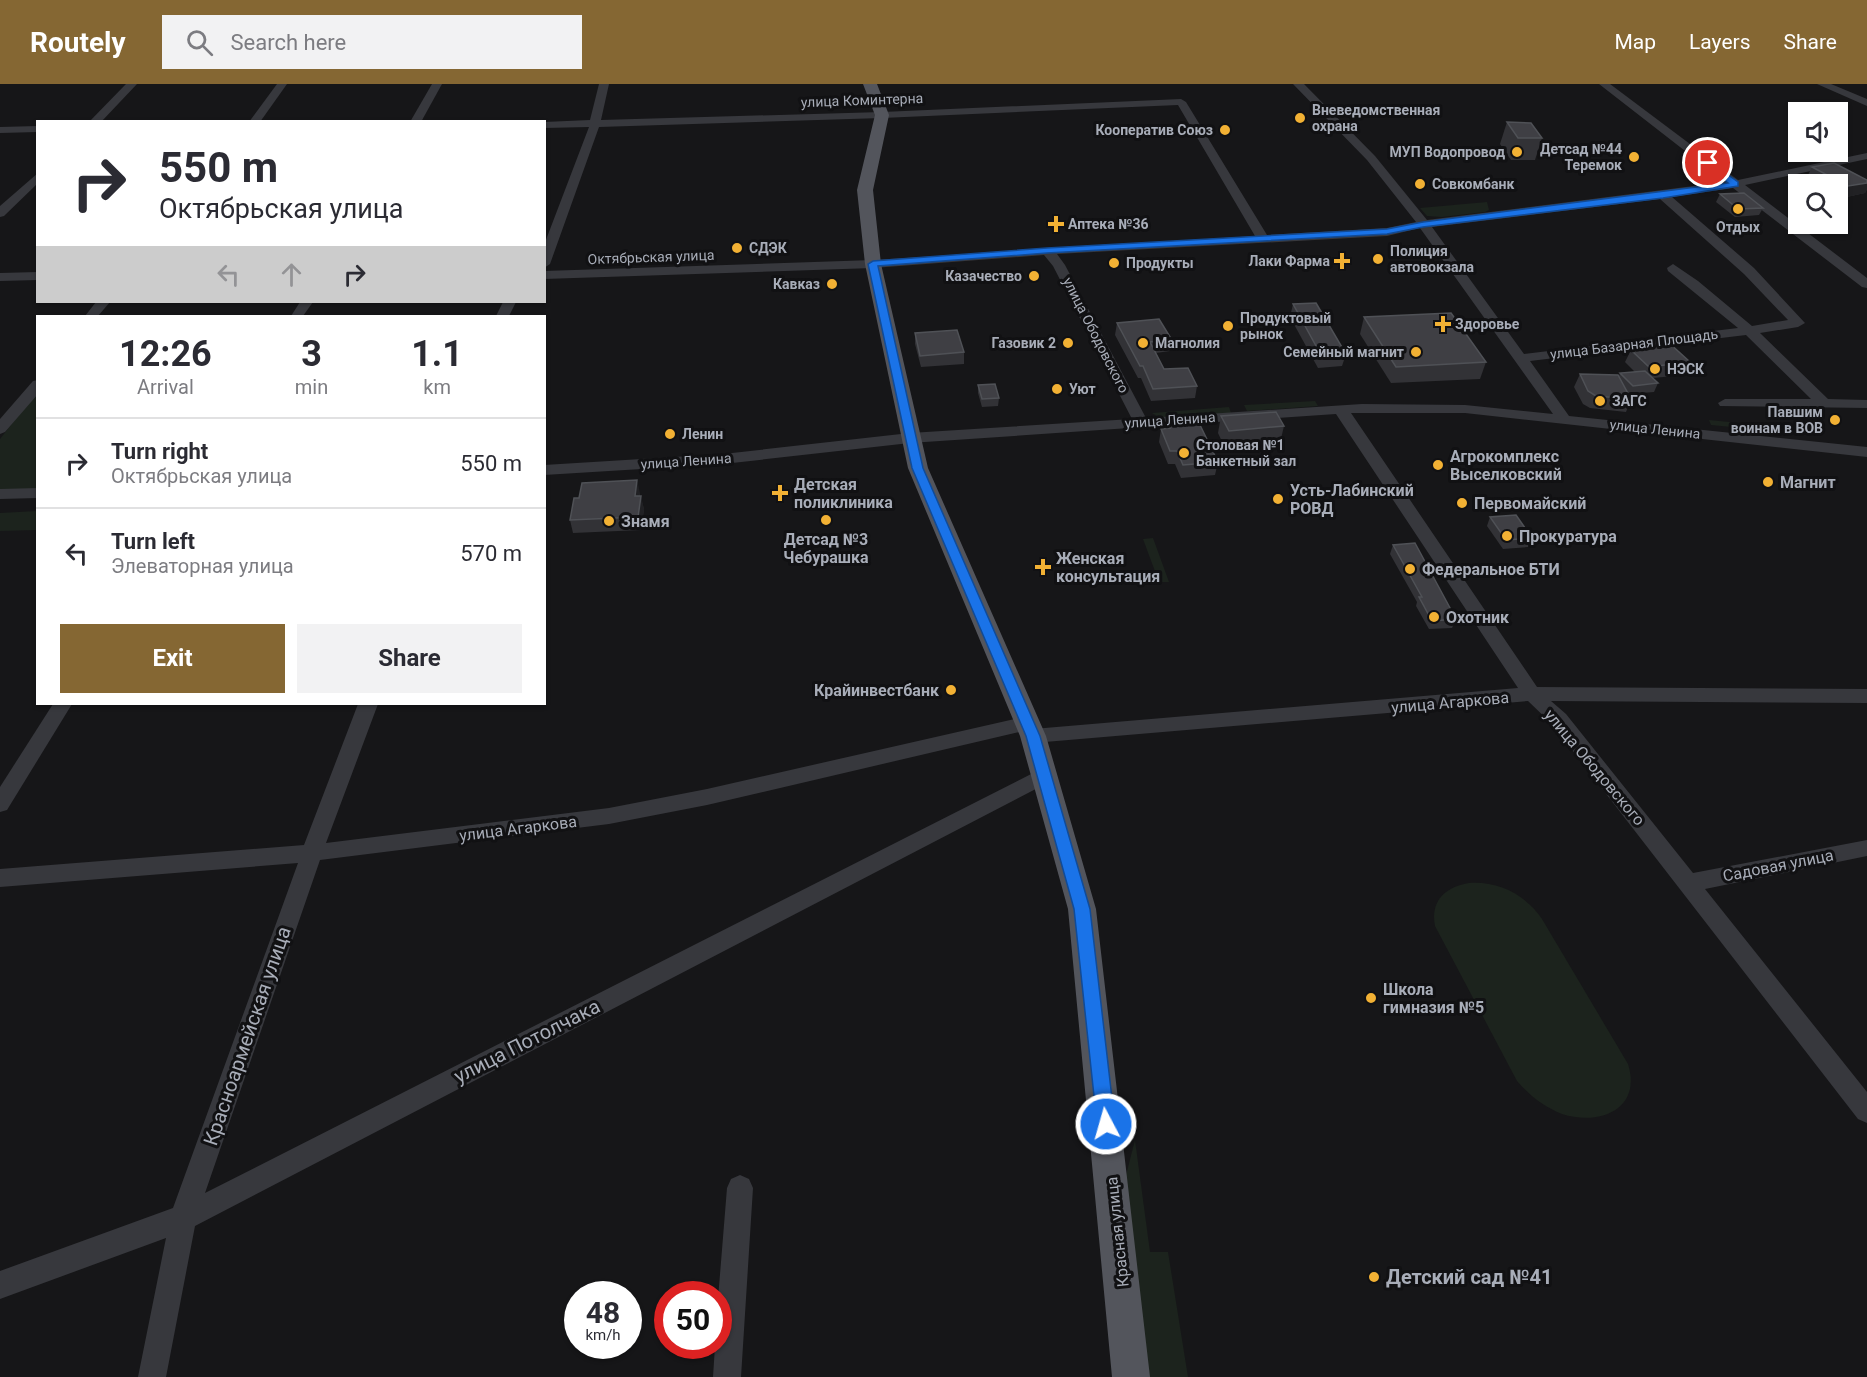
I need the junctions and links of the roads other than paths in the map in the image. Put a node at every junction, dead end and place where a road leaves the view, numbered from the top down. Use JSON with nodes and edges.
{"nodes":[{"id":1,"x":132,"y":84,"type":"edge"},
{"id":2,"x":282,"y":84,"type":"edge"},
{"id":3,"x":437,"y":84,"type":"edge"},
{"id":4,"x":604,"y":84,"type":"edge"},
{"id":5,"x":870,"y":84,"type":"edge"},
{"id":6,"x":1298,"y":84,"type":"edge"},
{"id":7,"x":1604,"y":84,"type":"edge"},
{"id":8,"x":1822,"y":84,"type":"edge"},
{"id":9,"x":1867,"y":103,"type":"edge"},
{"id":10,"x":882,"y":115,"type":"junction"},
{"id":11,"x":96,"y":120,"type":"edge"},
{"id":12,"x":255,"y":120,"type":"edge"},
{"id":13,"x":416,"y":120,"type":"edge"},
{"id":14,"x":595,"y":124,"type":"junction"},
{"id":15,"x":546,"y":125,"type":"edge"},
{"id":16,"x":36,"y":129,"type":"edge"},
{"id":17,"x":0,"y":130,"type":"edge"},
{"id":18,"x":1863,"y":160,"type":"edge"},
{"id":19,"x":36,"y":178,"type":"edge"},
{"id":20,"x":1735,"y":184,"type":"junction"},
{"id":21,"x":1663,"y":195,"type":"junction"},
{"id":22,"x":0,"y":213,"type":"edge"},
{"id":23,"x":1423,"y":224,"type":"junction"},
{"id":24,"x":1263,"y":238,"type":"junction"},
{"id":25,"x":1047,"y":251,"type":"junction"},
{"id":26,"x":546,"y":259,"type":"edge"},
{"id":27,"x":873,"y":264,"type":"junction"},
{"id":28,"x":1673,"y":268,"type":"dead end"},
{"id":29,"x":546,"y":275,"type":"edge"},
{"id":30,"x":36,"y":276,"type":"edge"},
{"id":31,"x":0,"y":277,"type":"edge"},
{"id":32,"x":1867,"y":284,"type":"edge"},
{"id":33,"x":102,"y":303,"type":"edge"},
{"id":34,"x":92,"y":315,"type":"edge"},
{"id":35,"x":1747,"y":329,"type":"junction"},
{"id":36,"x":1522,"y":358,"type":"junction"},
{"id":37,"x":36,"y":386,"type":"edge"},
{"id":38,"x":1725,"y":403,"type":"dead end"},
{"id":39,"x":1867,"y":404,"type":"edge"},
{"id":40,"x":1825,"y":405,"type":"junction"},
{"id":41,"x":1341,"y":410,"type":"junction"},
{"id":42,"x":1564,"y":419,"type":"junction"},
{"id":43,"x":1141,"y":422,"type":"junction"},
{"id":44,"x":0,"y":429,"type":"edge"},
{"id":45,"x":910,"y":438,"type":"junction"},
{"id":46,"x":1867,"y":452,"type":"edge"},
{"id":47,"x":546,"y":470,"type":"edge"},
{"id":48,"x":36,"y":492,"type":"edge"},
{"id":49,"x":0,"y":494,"type":"edge"},
{"id":50,"x":1532,"y":694,"type":"junction"},
{"id":51,"x":1867,"y":696,"type":"edge"},
{"id":52,"x":61,"y":705,"type":"edge"},
{"id":53,"x":368,"y":705,"type":"edge"},
{"id":54,"x":1031,"y":730,"type":"junction"},
{"id":55,"x":1046,"y":775,"type":"junction"},
{"id":56,"x":0,"y":804,"type":"edge"},
{"id":57,"x":1867,"y":848,"type":"edge"},
{"id":58,"x":312,"y":853,"type":"junction"},
{"id":59,"x":0,"y":878,"type":"edge"},
{"id":60,"x":1689,"y":883,"type":"junction"},
{"id":61,"x":1867,"y":1111,"type":"edge"},
{"id":62,"x":740,"y":1188,"type":"dead end"},
{"id":63,"x":183,"y":1218,"type":"junction"},
{"id":64,"x":0,"y":1285,"type":"edge"},
{"id":65,"x":152,"y":1377,"type":"edge"},
{"id":66,"x":727,"y":1377,"type":"edge"},
{"id":67,"x":1131,"y":1377,"type":"edge"}],
"edges":[{"from":1,"to":11,"type":"street"},
{"from":2,"to":12,"type":"street"},
{"from":3,"to":13,"type":"street"},
{"from":4,"to":14,"type":"street"},
{"from":5,"to":10,"type":"main road"},
{"from":6,"to":23,"type":"street"},
{"from":7,"to":20,"type":"street"},
{"from":8,"to":9,"type":"street"},
{"from":10,"to":14,"type":"street","name":"улица Коминтерна"},
{"from":10,"to":24,"type":"street","name":"улица Коминтерна"},
{"from":10,"to":27,"type":"main road","name":"Красная улица"},
{"from":14,"to":15,"type":"street","name":"улица Коминтерна"},
{"from":14,"to":26,"type":"street"},
{"from":16,"to":17,"type":"street"},
{"from":18,"to":20,"type":"street","name":"Октябрьская улица"},
{"from":19,"to":22,"type":"street"},
{"from":20,"to":21,"type":"street","name":"Октябрьская улица"},
{"from":20,"to":32,"type":"street"},
{"from":21,"to":23,"type":"street","name":"Октябрьская улица"},
{"from":21,"to":35,"type":"street","name":"улица Базарная Площадь"},
{"from":23,"to":24,"type":"street","name":"Октябрьская улица"},
{"from":23,"to":36,"type":"street"},
{"from":24,"to":25,"type":"street","name":"Октябрьская улица"},
{"from":25,"to":27,"type":"street","name":"Октябрьская улица"},
{"from":25,"to":43,"type":"street","name":"улица Ободовского"},
{"from":27,"to":29,"type":"street","name":"Октябрьская улица"},
{"from":27,"to":45,"type":"main road","name":"Красная улица"},
{"from":28,"to":35,"type":"street","name":"улица Базарная Площадь"},
{"from":30,"to":31,"type":"street"},
{"from":33,"to":34,"type":"street"},
{"from":35,"to":36,"type":"street","name":"улица Базарная Площадь"},
{"from":35,"to":40,"type":"street","name":"улица Базарная Площадь"},
{"from":36,"to":42,"type":"street"},
{"from":37,"to":44,"type":"street"},
{"from":38,"to":40,"type":"street"},
{"from":39,"to":40,"type":"street"},
{"from":41,"to":42,"type":"street","name":"улица Ленина"},
{"from":41,"to":43,"type":"street","name":"улица Ленина"},
{"from":41,"to":50,"type":"street","name":"улица Ободовского"},
{"from":42,"to":46,"type":"street","name":"улица Ленина"},
{"from":43,"to":45,"type":"street","name":"улица Ленина"},
{"from":45,"to":47,"type":"street","name":"улица Ленина"},
{"from":45,"to":54,"type":"main road","name":"Красная улица"},
{"from":48,"to":49,"type":"street"},
{"from":50,"to":51,"type":"street","name":"улица Агаркова"},
{"from":50,"to":54,"type":"street","name":"улица Агаркова"},
{"from":50,"to":60,"type":"street","name":"улица Ободовского"},
{"from":52,"to":56,"type":"street"},
{"from":53,"to":58,"type":"street","name":"Красноармейская улица"},
{"from":54,"to":55,"type":"main road","name":"Красная улица"},
{"from":54,"to":58,"type":"street","name":"улица Агаркова"},
{"from":55,"to":63,"type":"street","name":"улица Потолчака"},
{"from":55,"to":67,"type":"main road","name":"Красная улица"},
{"from":57,"to":60,"type":"street","name":"Садовая улица"},
{"from":58,"to":59,"type":"street","name":"улица Агаркова"},
{"from":58,"to":63,"type":"street","name":"Красноармейская улица"},
{"from":60,"to":61,"type":"street","name":"улица Ободовского"},
{"from":62,"to":66,"type":"street"},
{"from":63,"to":64,"type":"street","name":"улица Потолчака"},
{"from":63,"to":65,"type":"street","name":"Красноармейская улица"}]}
